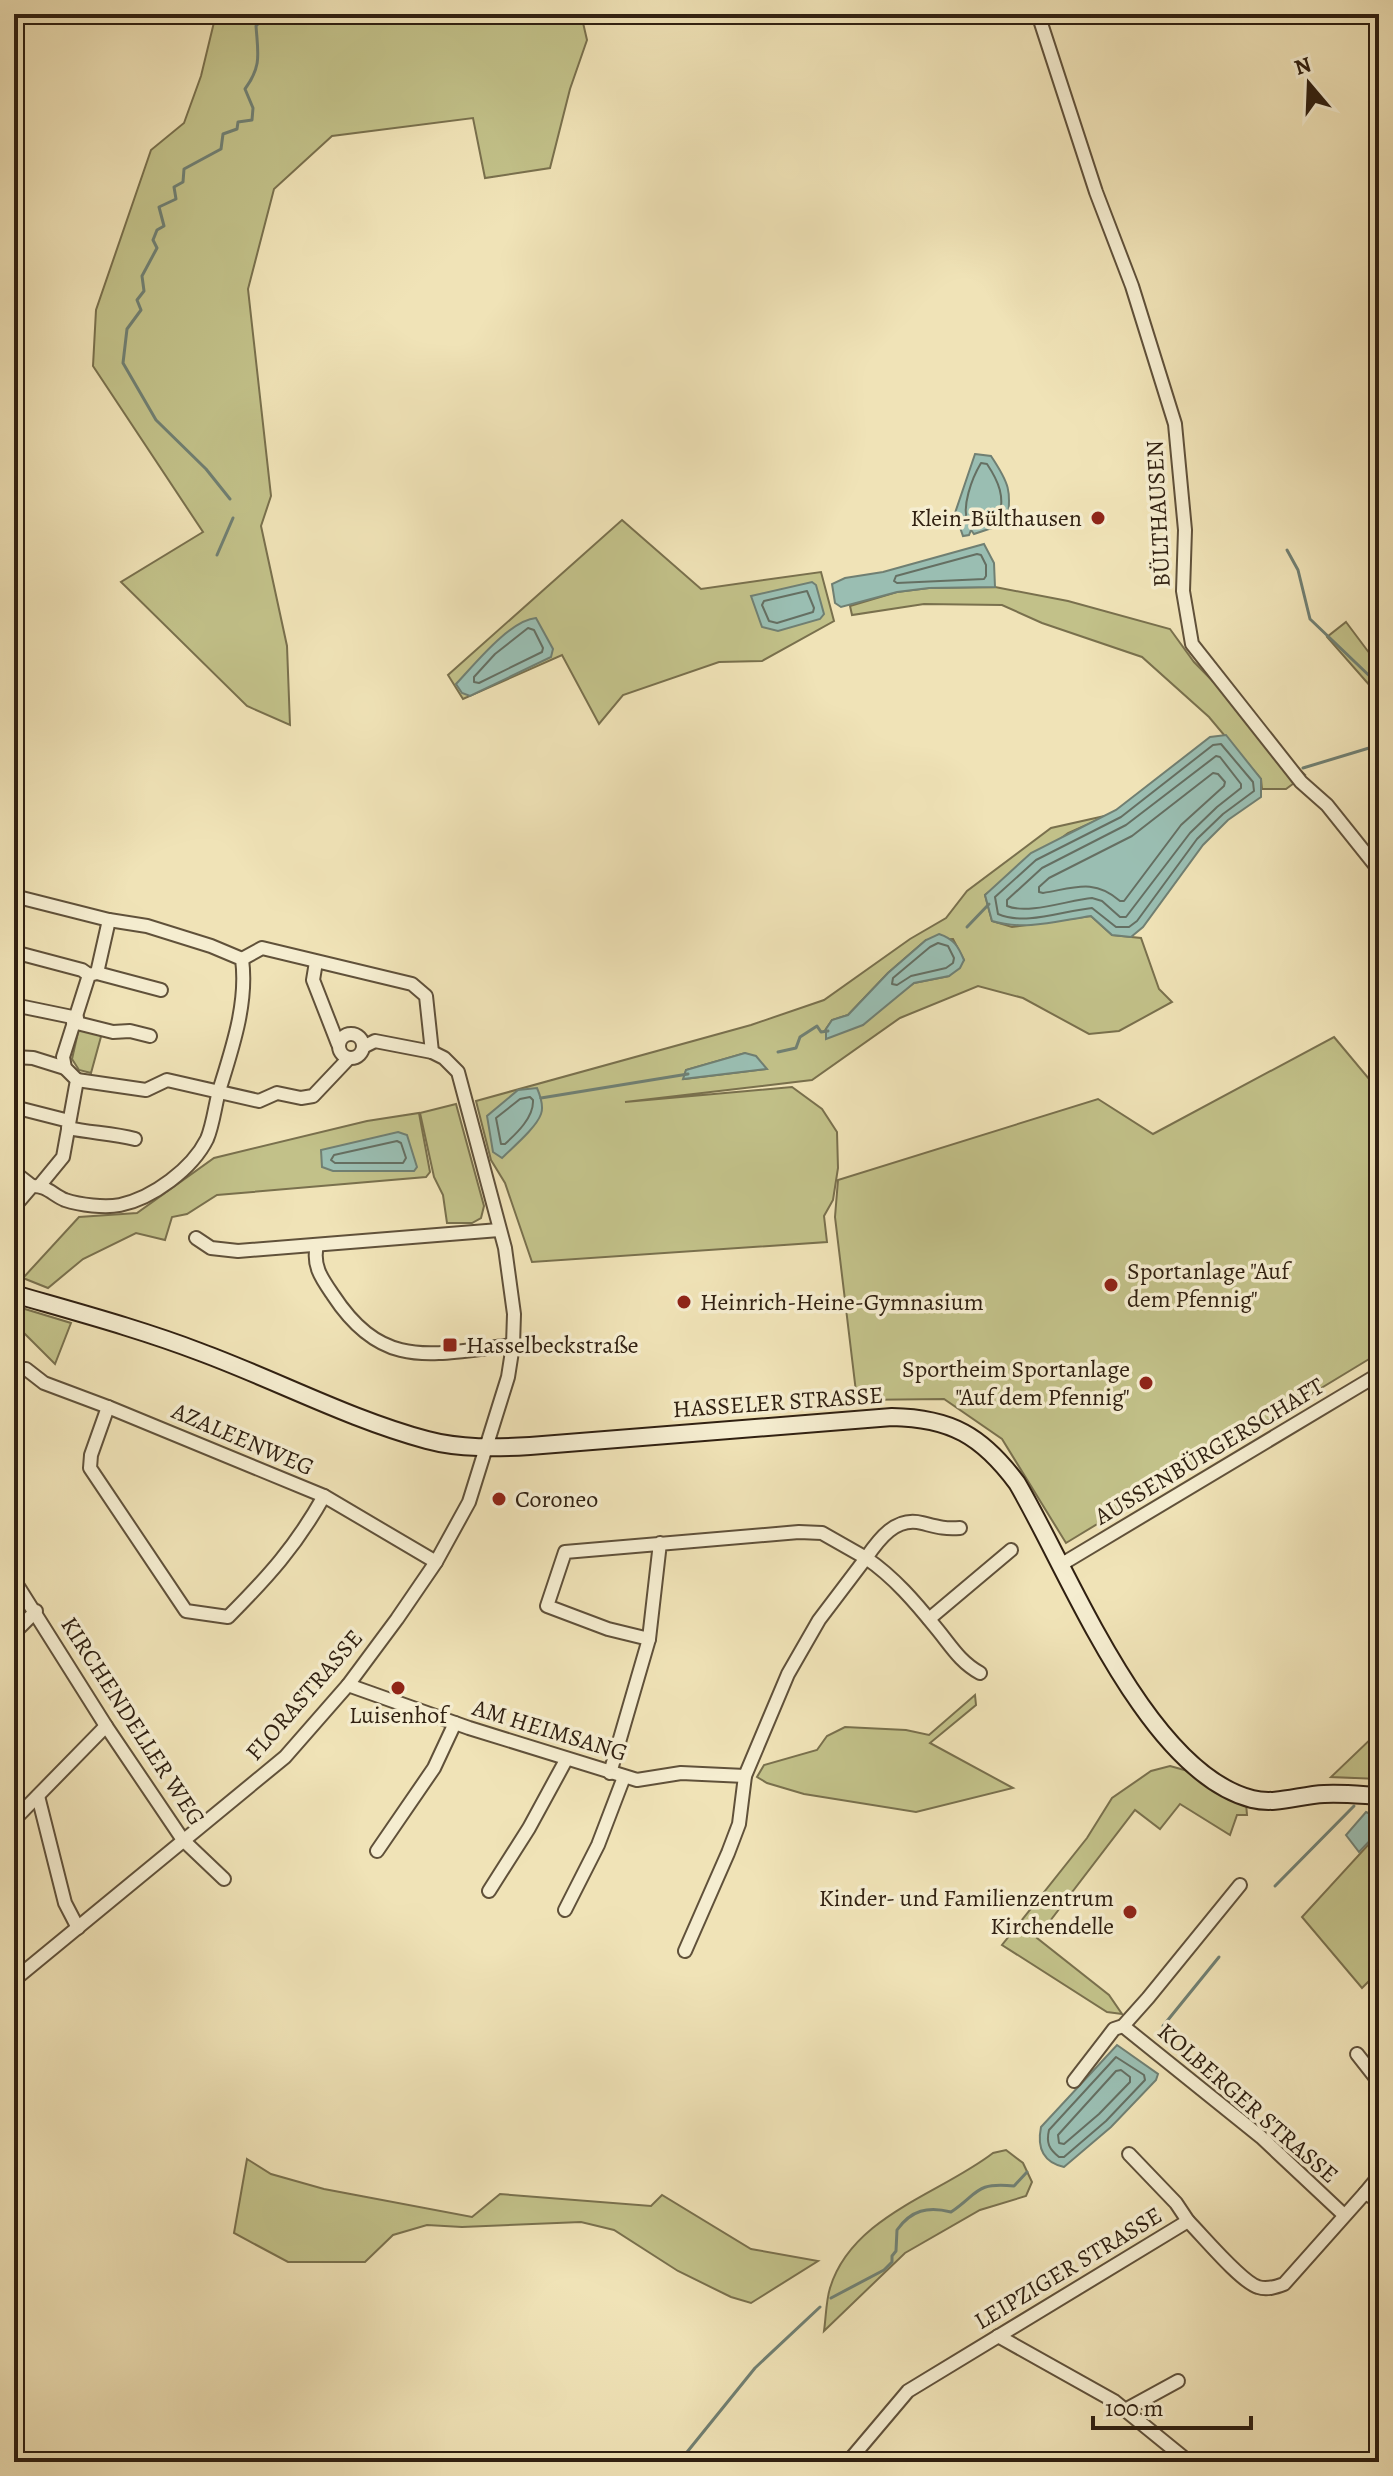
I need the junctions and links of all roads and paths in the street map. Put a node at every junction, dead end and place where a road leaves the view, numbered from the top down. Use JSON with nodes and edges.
{"nodes":[{"id":1,"x":1038,"y":14,"type":"edge"},
{"id":2,"x":1379,"y":870,"type":"edge"},
{"id":3,"x":14,"y":896,"type":"edge"},
{"id":4,"x":109,"y":920,"type":"junction"},
{"id":5,"x":14,"y":952,"type":"edge"},
{"id":6,"x":242,"y":959,"type":"junction"},
{"id":7,"x":316,"y":962,"type":"junction"},
{"id":8,"x":93,"y":974,"type":"junction"},
{"id":9,"x":161,"y":990,"type":"dead end"},
{"id":10,"x":14,"y":1005,"type":"edge"},
{"id":11,"x":75,"y":1020,"type":"junction"},
{"id":12,"x":150,"y":1036,"type":"dead end"},
{"id":13,"x":338,"y":1044,"type":"junction"},
{"id":14,"x":363,"y":1047,"type":"junction"},
{"id":15,"x":432,"y":1052,"type":"junction"},
{"id":16,"x":14,"y":1057,"type":"edge"},
{"id":17,"x":349,"y":1058,"type":"junction"},
{"id":18,"x":65,"y":1068,"type":"junction"},
{"id":19,"x":77,"y":1080,"type":"junction"},
{"id":20,"x":219,"y":1092,"type":"junction"},
{"id":21,"x":14,"y":1107,"type":"edge"},
{"id":22,"x":69,"y":1124,"type":"junction"},
{"id":23,"x":135,"y":1139,"type":"dead end"},
{"id":24,"x":14,"y":1172,"type":"edge"},
{"id":25,"x":36,"y":1186,"type":"junction"},
{"id":26,"x":14,"y":1207,"type":"edge"},
{"id":27,"x":499,"y":1230,"type":"junction"},
{"id":28,"x":196,"y":1238,"type":"dead end"},
{"id":29,"x":317,"y":1245,"type":"junction"},
{"id":30,"x":14,"y":1294,"type":"edge"},
{"id":31,"x":513,"y":1345,"type":"junction"},
{"id":32,"x":26,"y":1369,"type":"dead end"},
{"id":33,"x":1379,"y":1374,"type":"edge"},
{"id":34,"x":108,"y":1407,"type":"junction"},
{"id":35,"x":486,"y":1447,"type":"junction"},
{"id":36,"x":324,"y":1496,"type":"junction"},
{"id":37,"x":960,"y":1528,"type":"dead end"},
{"id":38,"x":660,"y":1543,"type":"junction"},
{"id":39,"x":1011,"y":1550,"type":"dead end"},
{"id":40,"x":866,"y":1558,"type":"junction"},
{"id":41,"x":436,"y":1562,"type":"junction"},
{"id":42,"x":1062,"y":1564,"type":"junction"},
{"id":43,"x":14,"y":1580,"type":"edge"},
{"id":44,"x":36,"y":1611,"type":"junction"},
{"id":45,"x":929,"y":1619,"type":"junction"},
{"id":46,"x":14,"y":1633,"type":"edge"},
{"id":47,"x":649,"y":1639,"type":"junction"},
{"id":48,"x":980,"y":1673,"type":"dead end"},
{"id":49,"x":348,"y":1685,"type":"junction"},
{"id":50,"x":455,"y":1723,"type":"junction"},
{"id":51,"x":106,"y":1726,"type":"junction"},
{"id":52,"x":566,"y":1760,"type":"junction"},
{"id":53,"x":610,"y":1773,"type":"junction"},
{"id":54,"x":745,"y":1776,"type":"junction"},
{"id":55,"x":624,"y":1777,"type":"junction"},
{"id":56,"x":38,"y":1796,"type":"junction"},
{"id":57,"x":1379,"y":1796,"type":"edge"},
{"id":58,"x":14,"y":1820,"type":"edge"},
{"id":59,"x":183,"y":1840,"type":"junction"},
{"id":60,"x":377,"y":1851,"type":"dead end"},
{"id":61,"x":224,"y":1879,"type":"dead end"},
{"id":62,"x":1240,"y":1885,"type":"dead end"},
{"id":63,"x":489,"y":1891,"type":"dead end"},
{"id":64,"x":565,"y":1910,"type":"dead end"},
{"id":65,"x":78,"y":1928,"type":"junction"},
{"id":66,"x":685,"y":1951,"type":"dead end"},
{"id":67,"x":14,"y":1980,"type":"edge"},
{"id":68,"x":1123,"y":2026,"type":"junction"},
{"id":69,"x":1357,"y":2054,"type":"dead end"},
{"id":70,"x":1074,"y":2081,"type":"dead end"},
{"id":71,"x":1379,"y":2082,"type":"edge"},
{"id":72,"x":1129,"y":2154,"type":"dead end"},
{"id":73,"x":1379,"y":2176,"type":"edge"},
{"id":74,"x":1365,"y":2193,"type":"junction"},
{"id":75,"x":1379,"y":2201,"type":"edge"},
{"id":76,"x":1344,"y":2215,"type":"junction"},
{"id":77,"x":1188,"y":2221,"type":"junction"},
{"id":78,"x":998,"y":2336,"type":"junction"},
{"id":79,"x":1178,"y":2381,"type":"dead end"},
{"id":80,"x":1125,"y":2410,"type":"junction"},
{"id":81,"x":848,"y":2462,"type":"edge"},
{"id":82,"x":1189,"y":2462,"type":"edge"}],
"edges":[{"from":1,"to":2,"type":"street","name":"BÜLTHAUSEN"},
{"from":3,"to":4,"type":"street"},
{"from":4,"to":6,"type":"street"},
{"from":4,"to":8,"type":"street"},
{"from":5,"to":8,"type":"street"},
{"from":6,"to":7,"type":"street"},
{"from":6,"to":20,"type":"street"},
{"from":7,"to":13,"type":"street"},
{"from":7,"to":15,"type":"street"},
{"from":8,"to":9,"type":"street"},
{"from":8,"to":11,"type":"street"},
{"from":10,"to":11,"type":"street"},
{"from":11,"to":12,"type":"street"},
{"from":11,"to":18,"type":"street"},
{"from":13,"to":14,"type":"street"},
{"from":13,"to":17,"type":"street"},
{"from":14,"to":15,"type":"street"},
{"from":14,"to":17,"type":"street"},
{"from":15,"to":27,"type":"street"},
{"from":16,"to":18,"type":"street"},
{"from":17,"to":20,"type":"street"},
{"from":18,"to":19,"type":"street"},
{"from":19,"to":20,"type":"street"},
{"from":19,"to":22,"type":"street"},
{"from":20,"to":25,"type":"street"},
{"from":21,"to":22,"type":"street"},
{"from":22,"to":23,"type":"street"},
{"from":22,"to":25,"type":"street"},
{"from":24,"to":25,"type":"street"},
{"from":25,"to":26,"type":"street"},
{"from":27,"to":29,"type":"street"},
{"from":27,"to":31,"type":"street"},
{"from":28,"to":29,"type":"street"},
{"from":29,"to":31,"type":"street"},
{"from":30,"to":35,"type":"main road","name":"HASSELER STRASSE"},
{"from":31,"to":35,"type":"street"},
{"from":32,"to":34,"type":"street","name":"AZALEENWEG"},
{"from":33,"to":42,"type":"street","name":"AUSSENBÜRGERSCHAFT"},
{"from":34,"to":36,"type":"street","name":"AZALEENWEG"},
{"from":34,"to":36,"type":"street"},
{"from":35,"to":41,"type":"street","name":"FLORASTRASSE"},
{"from":35,"to":42,"type":"main road","name":"HASSELER STRASSE"},
{"from":36,"to":41,"type":"street","name":"AZALEENWEG"},
{"from":37,"to":40,"type":"street"},
{"from":38,"to":40,"type":"street"},
{"from":38,"to":47,"type":"street"},
{"from":38,"to":47,"type":"street"},
{"from":39,"to":45,"type":"street"},
{"from":40,"to":45,"type":"street"},
{"from":40,"to":54,"type":"street"},
{"from":41,"to":49,"type":"street","name":"FLORASTRASSE"},
{"from":42,"to":57,"type":"main road","name":"HASSELER STRASSE"},
{"from":43,"to":44,"type":"street","name":"KIRCHENDELLER WEG"},
{"from":44,"to":46,"type":"street"},
{"from":44,"to":51,"type":"street","name":"KIRCHENDELLER WEG"},
{"from":45,"to":48,"type":"street"},
{"from":47,"to":53,"type":"street"},
{"from":49,"to":50,"type":"street","name":"AM HEIMSANG"},
{"from":49,"to":59,"type":"street","name":"FLORASTRASSE"},
{"from":50,"to":52,"type":"street","name":"AM HEIMSANG"},
{"from":50,"to":60,"type":"street"},
{"from":51,"to":56,"type":"street"},
{"from":51,"to":59,"type":"street","name":"KIRCHENDELLER WEG"},
{"from":52,"to":53,"type":"street","name":"AM HEIMSANG"},
{"from":52,"to":63,"type":"street"},
{"from":53,"to":55,"type":"street","name":"AM HEIMSANG"},
{"from":54,"to":55,"type":"street","name":"AM HEIMSANG"},
{"from":54,"to":66,"type":"street"},
{"from":55,"to":64,"type":"street"},
{"from":56,"to":58,"type":"street"},
{"from":56,"to":65,"type":"street"},
{"from":59,"to":61,"type":"street","name":"KIRCHENDELLER WEG"},
{"from":59,"to":65,"type":"street","name":"FLORASTRASSE"},
{"from":62,"to":68,"type":"street"},
{"from":65,"to":67,"type":"street","name":"FLORASTRASSE"},
{"from":68,"to":70,"type":"street"},
{"from":68,"to":76,"type":"street","name":"KOLBERGER STRASSE"},
{"from":69,"to":71,"type":"street"},
{"from":72,"to":77,"type":"street"},
{"from":73,"to":74,"type":"street","name":"LEIPZIGER STRASSE"},
{"from":74,"to":75,"type":"street"},
{"from":74,"to":76,"type":"street","name":"LEIPZIGER STRASSE"},
{"from":76,"to":77,"type":"street","name":"LEIPZIGER STRASSE"},
{"from":77,"to":78,"type":"street","name":"LEIPZIGER STRASSE"},
{"from":78,"to":80,"type":"street"},
{"from":78,"to":81,"type":"street","name":"LEIPZIGER STRASSE"},
{"from":79,"to":80,"type":"street"},
{"from":80,"to":82,"type":"street"}]}
